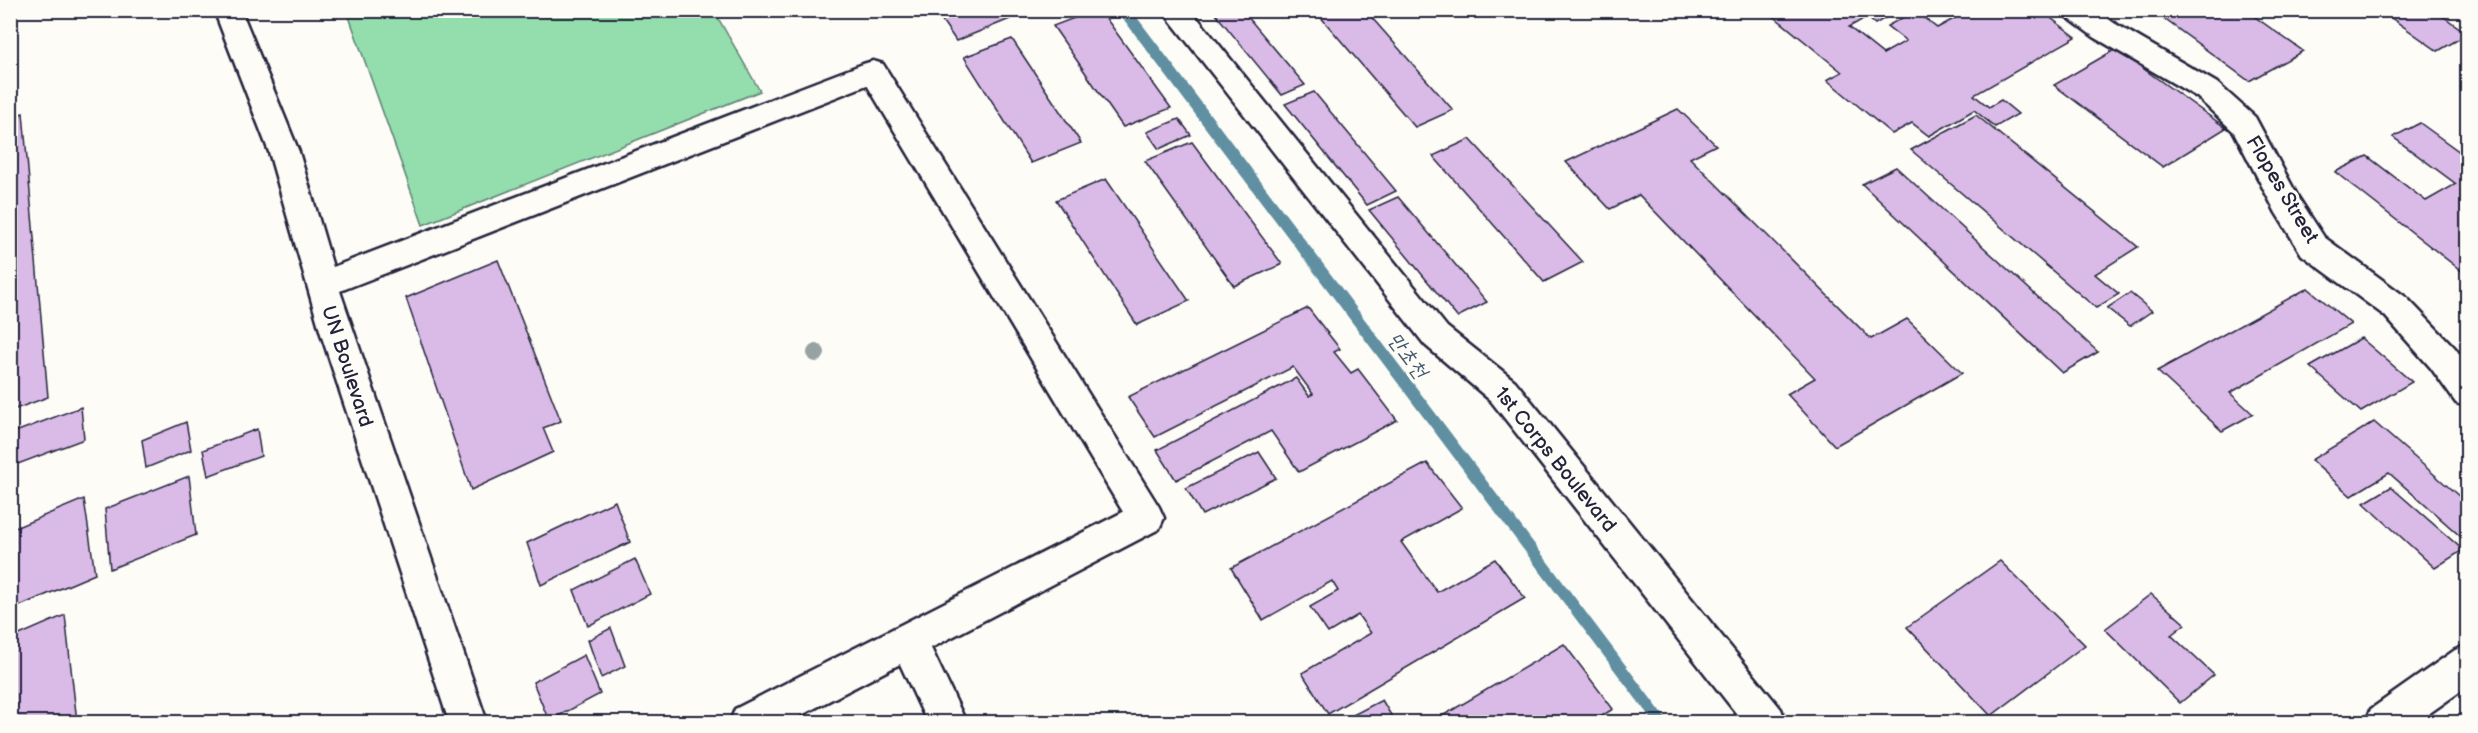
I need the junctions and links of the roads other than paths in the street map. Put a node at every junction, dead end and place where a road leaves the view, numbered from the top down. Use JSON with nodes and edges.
{"nodes":[{"id":1,"x":227,"y":10,"type":"edge"},
{"id":2,"x":1175,"y":10,"type":"edge"},
{"id":3,"x":2077,"y":10,"type":"edge"},
{"id":4,"x":322,"y":285,"type":"junction"},
{"id":5,"x":2468,"y":393,"type":"edge"},
{"id":6,"x":908,"y":640,"type":"junction"},
{"id":7,"x":2468,"y":663,"type":"edge"},
{"id":8,"x":468,"y":723,"type":"edge"},
{"id":9,"x":749,"y":723,"type":"edge"},
{"id":10,"x":947,"y":723,"type":"edge"},
{"id":11,"x":1767,"y":723,"type":"edge"},
{"id":12,"x":2385,"y":723,"type":"edge"}],
"edges":[{"from":1,"to":4,"type":"lane","name":"UN Boulevard"},
{"from":2,"to":11,"type":"lane","name":"1st Corps Boulevard"},
{"from":3,"to":5,"type":"lane","name":"Flopes Street"},
{"from":4,"to":6,"type":"lane"},
{"from":4,"to":8,"type":"lane","name":"UN Boulevard"},
{"from":6,"to":9,"type":"lane"},
{"from":6,"to":10,"type":"lane"},
{"from":7,"to":12,"type":"lane"}]}
